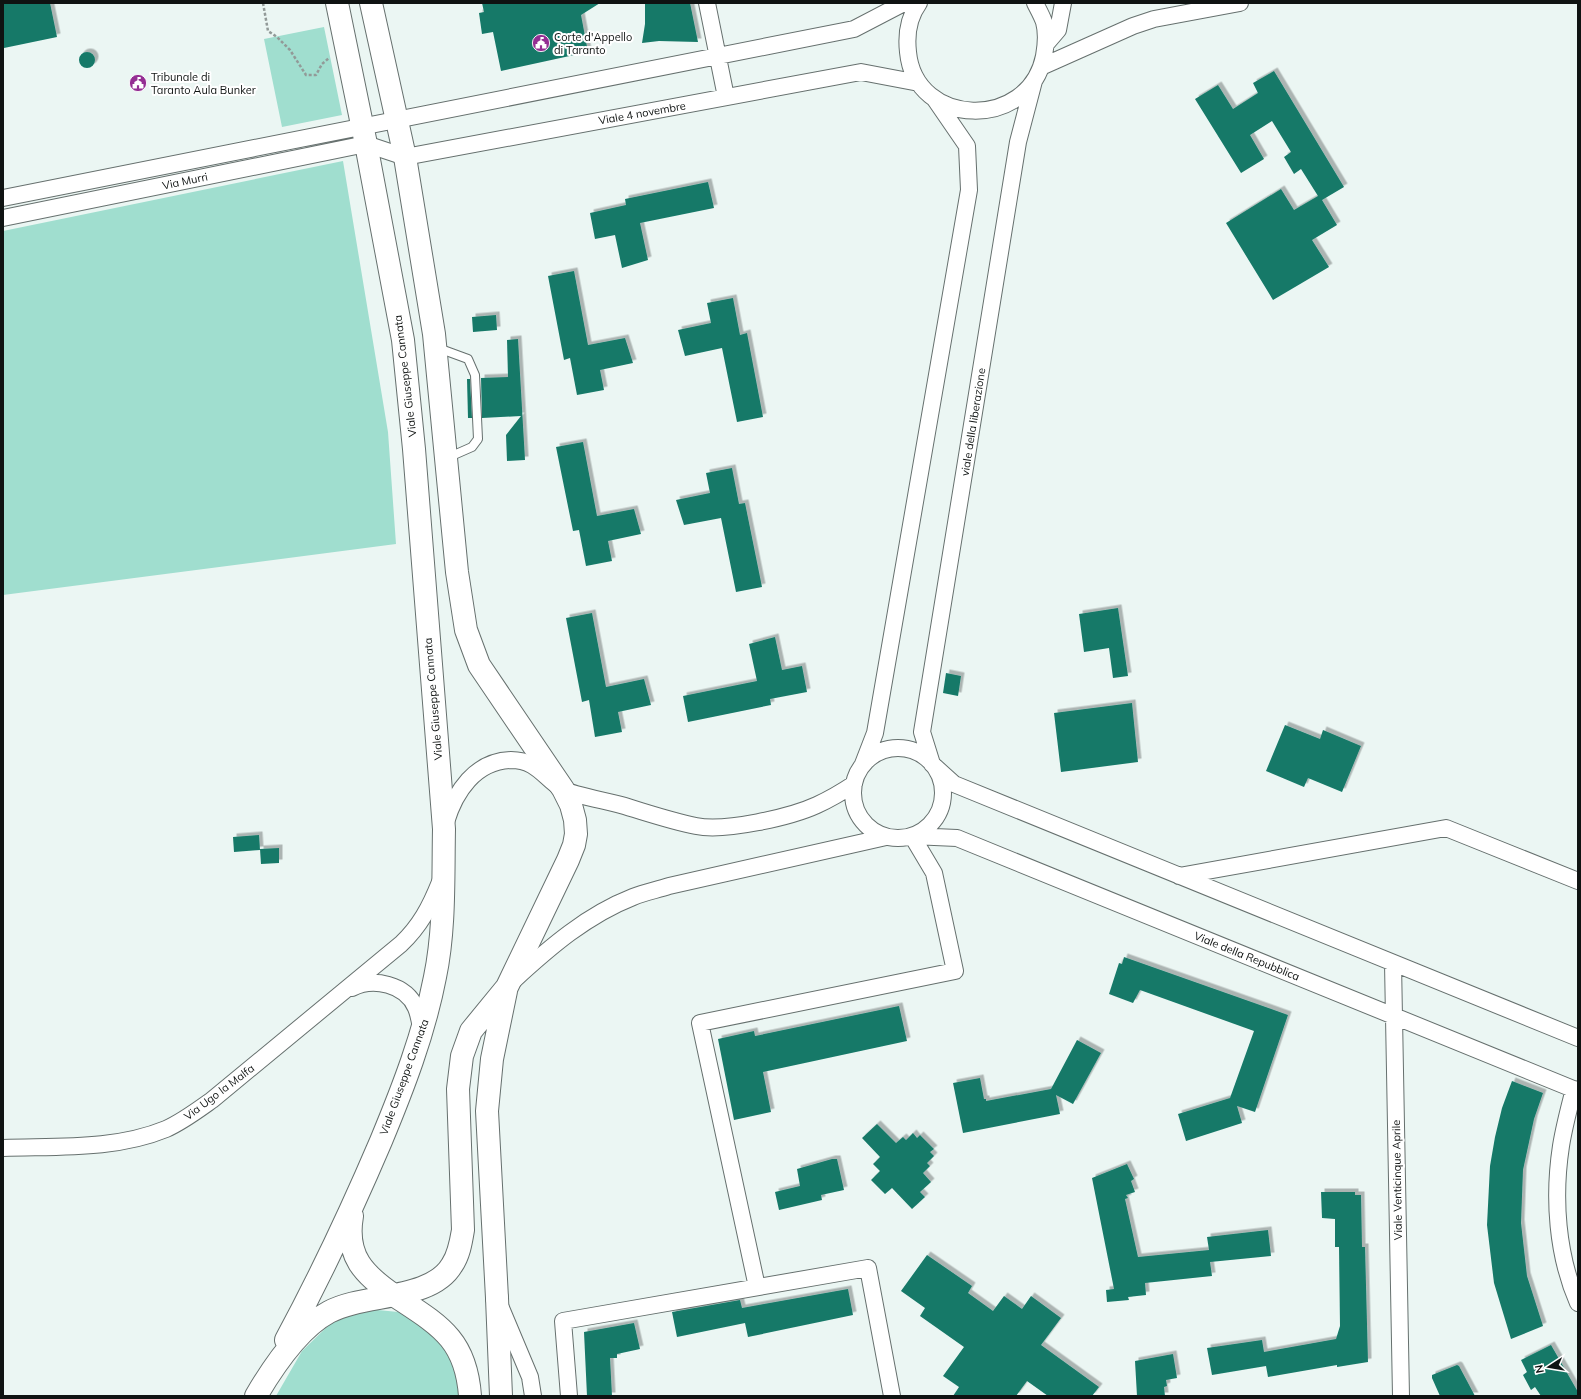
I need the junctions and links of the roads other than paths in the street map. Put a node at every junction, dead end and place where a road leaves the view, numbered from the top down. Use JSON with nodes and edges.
{"nodes":[{"id":1,"x":337,"y":3,"type":"edge"},
{"id":2,"x":371,"y":3,"type":"edge"},
{"id":3,"x":708,"y":3,"type":"edge"},
{"id":4,"x":904,"y":3,"type":"edge"},
{"id":5,"x":919,"y":3,"type":"edge"},
{"id":6,"x":1035,"y":3,"type":"edge"},
{"id":7,"x":1063,"y":3,"type":"edge"},
{"id":8,"x":1240,"y":3,"type":"edge"},
{"id":9,"x":1046,"y":44,"type":"junction"},
{"id":10,"x":719,"y":56,"type":"junction"},
{"id":11,"x":1038,"y":74,"type":"junction"},
{"id":12,"x":919,"y":83,"type":"junction"},
{"id":13,"x":726,"y":98,"type":"junction"},
{"id":14,"x":934,"y":98,"type":"junction"},
{"id":15,"x":395,"y":119,"type":"junction"},
{"id":16,"x":364,"y":134,"type":"junction"},
{"id":17,"x":405,"y":157,"type":"junction"},
{"id":18,"x":3,"y":198,"type":"edge"},
{"id":19,"x":3,"y":218,"type":"edge"},
{"id":20,"x":435,"y":347,"type":"junction"},
{"id":21,"x":414,"y":450,"type":"junction"},
{"id":22,"x":446,"y":453,"type":"junction"},
{"id":23,"x":864,"y":764,"type":"junction"},
{"id":24,"x":932,"y":764,"type":"junction"},
{"id":25,"x":854,"y":784,"type":"junction"},
{"id":26,"x":563,"y":789,"type":"junction"},
{"id":27,"x":444,"y":829,"type":"junction"},
{"id":28,"x":912,"y":836,"type":"junction"},
{"id":29,"x":886,"y":837,"type":"junction"},
{"id":30,"x":444,"y":874,"type":"junction"},
{"id":31,"x":1179,"y":876,"type":"junction"},
{"id":32,"x":1578,"y":881,"type":"edge"},
{"id":33,"x":1393,"y":963,"type":"junction"},
{"id":34,"x":507,"y":987,"type":"junction"},
{"id":35,"x":343,"y":993,"type":"junction"},
{"id":36,"x":1394,"y":1015,"type":"junction"},
{"id":37,"x":422,"y":1031,"type":"junction"},
{"id":38,"x":1578,"y":1038,"type":"edge"},
{"id":39,"x":1576,"y":1090,"type":"edge"},
{"id":40,"x":3,"y":1148,"type":"edge"},
{"id":41,"x":358,"y":1195,"type":"junction"},
{"id":42,"x":757,"y":1287,"type":"junction"},
{"id":43,"x":396,"y":1296,"type":"junction"},
{"id":44,"x":497,"y":1298,"type":"junction"},
{"id":45,"x":1578,"y":1303,"type":"edge"},
{"id":46,"x":272,"y":1368,"type":"junction"},
{"id":47,"x":256,"y":1396,"type":"edge"},
{"id":48,"x":470,"y":1396,"type":"edge"},
{"id":49,"x":502,"y":1396,"type":"edge"},
{"id":50,"x":533,"y":1396,"type":"edge"},
{"id":51,"x":569,"y":1396,"type":"edge"},
{"id":52,"x":892,"y":1396,"type":"edge"},
{"id":53,"x":1401,"y":1396,"type":"edge"}],
"edges":[{"from":1,"to":16,"type":"main road","name":"Viale Giuseppe Cannata"},
{"from":2,"to":15,"type":"main road"},
{"from":3,"to":10,"type":"street"},
{"from":4,"to":10,"type":"street"},
{"from":5,"to":12,"type":"street"},
{"from":6,"to":9,"type":"street"},
{"from":7,"to":9,"type":"street"},
{"from":8,"to":11,"type":"street"},
{"from":9,"to":11,"type":"street","name":"viale della liberazione"},
{"from":10,"to":13,"type":"street"},
{"from":10,"to":15,"type":"street"},
{"from":11,"to":14,"type":"street"},
{"from":11,"to":24,"type":"street","name":"viale della liberazione"},
{"from":12,"to":13,"type":"street","name":"Viale 4 novembre"},
{"from":12,"to":14,"type":"street"},
{"from":13,"to":17,"type":"street","name":"Viale 4 novembre"},
{"from":14,"to":23,"type":"street"},
{"from":15,"to":16,"type":"street"},
{"from":15,"to":17,"type":"main road"},
{"from":16,"to":17,"type":"street","name":"Viale 4 novembre"},
{"from":16,"to":18,"type":"street","name":"Via Murri"},
{"from":16,"to":19,"type":"street","name":"Via Murri"},
{"from":16,"to":21,"type":"main road","name":"Viale Giuseppe Cannata"},
{"from":17,"to":20,"type":"main road"},
{"from":20,"to":22,"type":"main road"},
{"from":20,"to":22,"type":"lane"},
{"from":21,"to":22,"type":"main road"},
{"from":21,"to":27,"type":"main road","name":"Viale Giuseppe Cannata"},
{"from":22,"to":26,"type":"main road"},
{"from":23,"to":24,"type":"street"},
{"from":23,"to":25,"type":"street"},
{"from":24,"to":28,"type":"street"},
{"from":24,"to":31,"type":"street"},
{"from":25,"to":26,"type":"street"},
{"from":25,"to":29,"type":"street"},
{"from":26,"to":27,"type":"street"},
{"from":26,"to":34,"type":"main road"},
{"from":27,"to":30,"type":"main road","name":"Viale Giuseppe Cannata"},
{"from":28,"to":29,"type":"street"},
{"from":28,"to":36,"type":"street","name":"Viale della Repubblica"},
{"from":28,"to":42,"type":"street"},
{"from":29,"to":34,"type":"street"},
{"from":30,"to":35,"type":"street","name":"Via Ugo la Malfa"},
{"from":30,"to":37,"type":"main road","name":"Viale Giuseppe Cannata"},
{"from":31,"to":32,"type":"street"},
{"from":31,"to":33,"type":"street"},
{"from":33,"to":36,"type":"street","name":"Viale Venticinque Aprile"},
{"from":33,"to":38,"type":"street"},
{"from":34,"to":43,"type":"main road"},
{"from":34,"to":44,"type":"main road"},
{"from":35,"to":37,"type":"street","name":"Via Ugo la Malfa"},
{"from":35,"to":40,"type":"street","name":"Via Ugo la Malfa"},
{"from":36,"to":39,"type":"street","name":"Viale della Repubblica"},
{"from":36,"to":53,"type":"street","name":"Viale Venticinque Aprile"},
{"from":37,"to":41,"type":"main road","name":"Viale Giuseppe Cannata"},
{"from":39,"to":45,"type":"street"},
{"from":41,"to":43,"type":"main road"},
{"from":41,"to":46,"type":"main road","name":"Viale Giuseppe Cannata"},
{"from":42,"to":51,"type":"street"},
{"from":42,"to":52,"type":"street"},
{"from":43,"to":46,"type":"main road"},
{"from":43,"to":48,"type":"main road"},
{"from":44,"to":49,"type":"main road"},
{"from":44,"to":50,"type":"street"},
{"from":46,"to":47,"type":"main road"}]}
